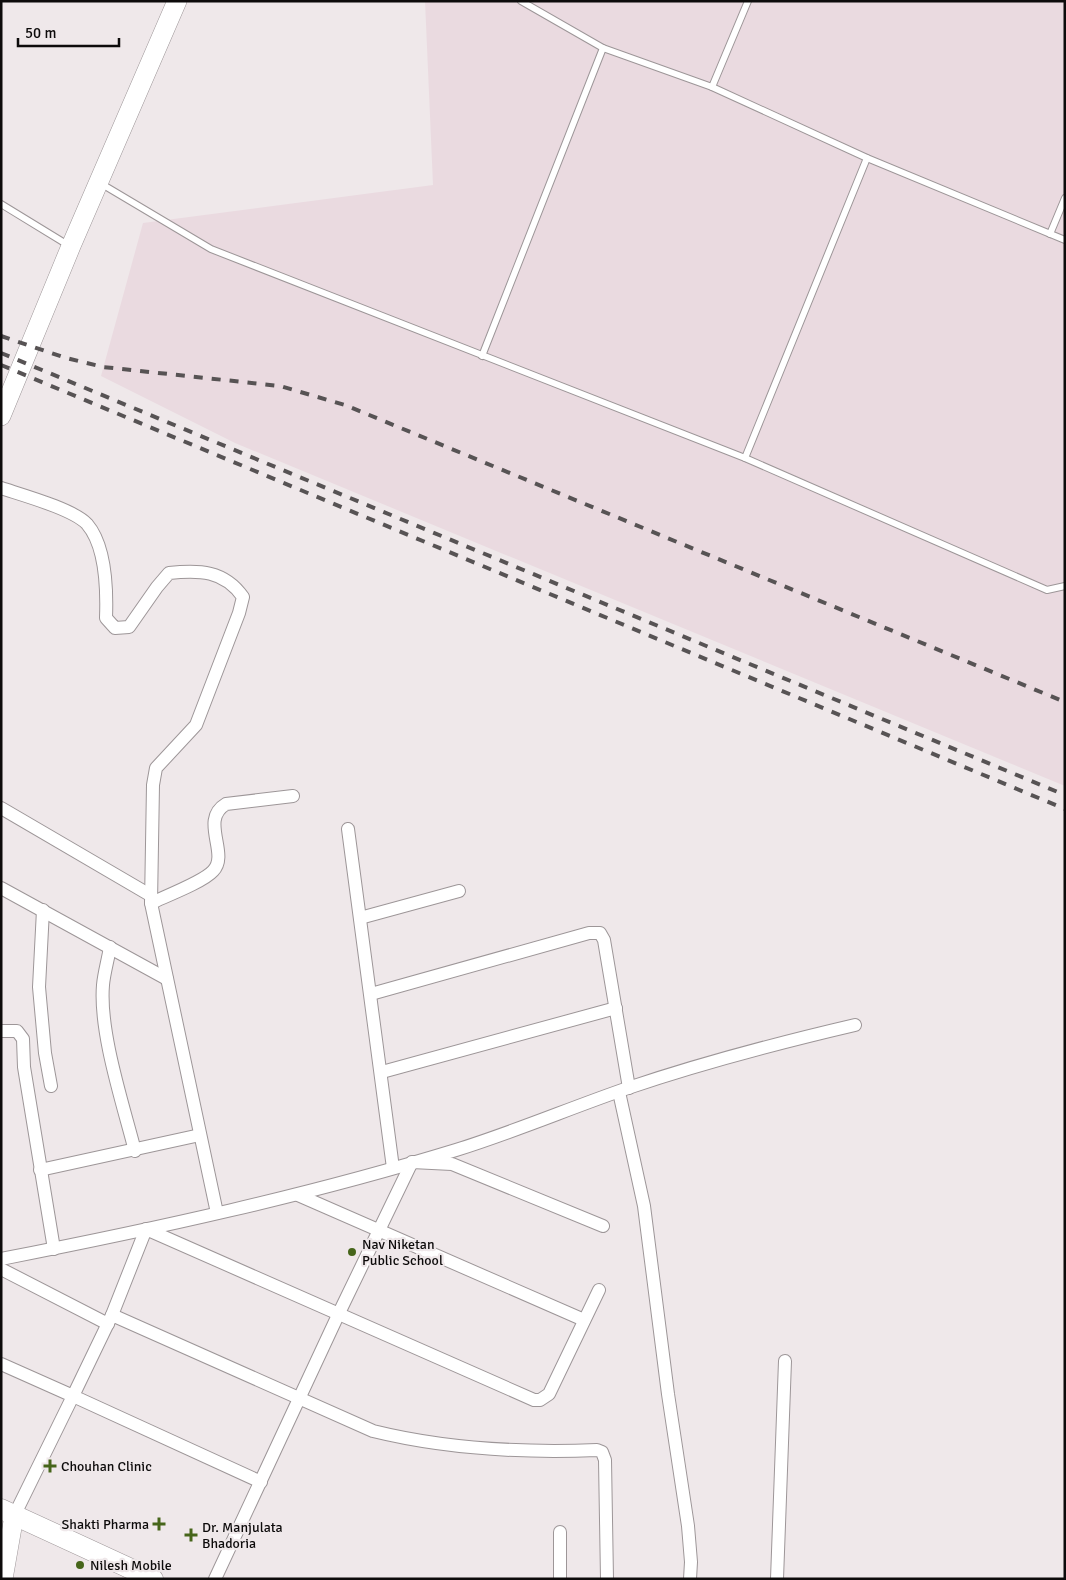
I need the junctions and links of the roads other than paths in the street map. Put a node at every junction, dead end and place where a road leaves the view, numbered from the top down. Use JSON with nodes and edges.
{"nodes":[{"id":1,"x":177,"y":1,"type":"edge"},
{"id":2,"x":521,"y":1,"type":"edge"},
{"id":3,"x":748,"y":1,"type":"edge"},
{"id":4,"x":603,"y":48,"type":"junction"},
{"id":5,"x":712,"y":87,"type":"junction"},
{"id":6,"x":867,"y":158,"type":"junction"},
{"id":7,"x":99,"y":182,"type":"junction"},
{"id":8,"x":1065,"y":198,"type":"edge"},
{"id":9,"x":1,"y":204,"type":"edge"},
{"id":10,"x":1050,"y":234,"type":"junction"},
{"id":11,"x":1065,"y":240,"type":"edge"},
{"id":12,"x":71,"y":246,"type":"junction"},
{"id":13,"x":482,"y":356,"type":"junction"},
{"id":14,"x":1,"y":416,"type":"edge"},
{"id":15,"x":745,"y":458,"type":"junction"},
{"id":16,"x":1,"y":488,"type":"edge"},
{"id":17,"x":1065,"y":586,"type":"edge"},
{"id":18,"x":293,"y":796,"type":"dead end"},
{"id":19,"x":1,"y":808,"type":"edge"},
{"id":20,"x":348,"y":829,"type":"dead end"},
{"id":21,"x":1,"y":888,"type":"edge"},
{"id":22,"x":459,"y":891,"type":"dead end"},
{"id":23,"x":151,"y":899,"type":"junction"},
{"id":24,"x":44,"y":910,"type":"junction"},
{"id":25,"x":360,"y":918,"type":"junction"},
{"id":26,"x":110,"y":947,"type":"junction"},
{"id":27,"x":167,"y":979,"type":"junction"},
{"id":28,"x":371,"y":994,"type":"junction"},
{"id":29,"x":616,"y":1008,"type":"junction"},
{"id":30,"x":855,"y":1025,"type":"dead end"},
{"id":31,"x":1,"y":1031,"type":"edge"},
{"id":32,"x":382,"y":1072,"type":"junction"},
{"id":33,"x":51,"y":1086,"type":"dead end"},
{"id":34,"x":624,"y":1090,"type":"junction"},
{"id":35,"x":200,"y":1135,"type":"junction"},
{"id":36,"x":135,"y":1151,"type":"junction"},
{"id":37,"x":412,"y":1162,"type":"junction"},
{"id":38,"x":393,"y":1168,"type":"junction"},
{"id":39,"x":40,"y":1170,"type":"junction"},
{"id":40,"x":298,"y":1195,"type":"junction"},
{"id":41,"x":217,"y":1214,"type":"junction"},
{"id":42,"x":603,"y":1226,"type":"dead end"},
{"id":43,"x":146,"y":1229,"type":"junction"},
{"id":44,"x":380,"y":1231,"type":"junction"},
{"id":45,"x":54,"y":1249,"type":"junction"},
{"id":46,"x":1,"y":1259,"type":"edge"},
{"id":47,"x":1,"y":1269,"type":"edge"},
{"id":48,"x":599,"y":1290,"type":"dead end"},
{"id":49,"x":339,"y":1313,"type":"junction"},
{"id":50,"x":110,"y":1320,"type":"junction"},
{"id":51,"x":584,"y":1320,"type":"junction"},
{"id":52,"x":785,"y":1361,"type":"dead end"},
{"id":53,"x":1,"y":1364,"type":"edge"},
{"id":54,"x":73,"y":1396,"type":"junction"},
{"id":55,"x":300,"y":1399,"type":"junction"},
{"id":56,"x":261,"y":1482,"type":"junction"},
{"id":57,"x":7,"y":1518,"type":"edge"},
{"id":58,"x":560,"y":1532,"type":"dead end"},
{"id":59,"x":3,"y":1579,"type":"edge"},
{"id":60,"x":126,"y":1579,"type":"edge"},
{"id":61,"x":153,"y":1579,"type":"edge"},
{"id":62,"x":215,"y":1579,"type":"edge"},
{"id":63,"x":560,"y":1579,"type":"edge"},
{"id":64,"x":607,"y":1579,"type":"edge"},
{"id":65,"x":690,"y":1579,"type":"edge"},
{"id":66,"x":777,"y":1579,"type":"edge"}],
"edges":[{"from":1,"to":7,"type":"main road"},
{"from":2,"to":4,"type":"lane"},
{"from":3,"to":5,"type":"lane"},
{"from":4,"to":5,"type":"lane"},
{"from":4,"to":13,"type":"lane"},
{"from":5,"to":6,"type":"lane"},
{"from":6,"to":10,"type":"lane"},
{"from":6,"to":15,"type":"lane"},
{"from":7,"to":12,"type":"main road"},
{"from":7,"to":13,"type":"lane"},
{"from":8,"to":10,"type":"lane"},
{"from":9,"to":12,"type":"lane"},
{"from":10,"to":11,"type":"lane"},
{"from":12,"to":14,"type":"main road"},
{"from":13,"to":15,"type":"lane"},
{"from":15,"to":17,"type":"lane"},
{"from":16,"to":23,"type":"street"},
{"from":18,"to":23,"type":"street"},
{"from":19,"to":23,"type":"street"},
{"from":20,"to":25,"type":"street"},
{"from":21,"to":24,"type":"street"},
{"from":22,"to":25,"type":"street"},
{"from":23,"to":27,"type":"street"},
{"from":24,"to":26,"type":"street"},
{"from":24,"to":33,"type":"street"},
{"from":25,"to":28,"type":"street"},
{"from":26,"to":27,"type":"street"},
{"from":26,"to":36,"type":"street"},
{"from":27,"to":35,"type":"street"},
{"from":28,"to":29,"type":"street"},
{"from":28,"to":32,"type":"street"},
{"from":29,"to":32,"type":"street"},
{"from":29,"to":34,"type":"street"},
{"from":30,"to":34,"type":"street"},
{"from":31,"to":39,"type":"street"},
{"from":32,"to":38,"type":"street"},
{"from":34,"to":37,"type":"street"},
{"from":34,"to":65,"type":"street"},
{"from":35,"to":36,"type":"street"},
{"from":35,"to":41,"type":"street"},
{"from":36,"to":39,"type":"street"},
{"from":37,"to":38,"type":"street"},
{"from":37,"to":42,"type":"street"},
{"from":37,"to":44,"type":"street"},
{"from":38,"to":40,"type":"street"},
{"from":39,"to":45,"type":"street"},
{"from":40,"to":41,"type":"street"},
{"from":40,"to":44,"type":"street"},
{"from":41,"to":43,"type":"street"},
{"from":43,"to":45,"type":"street"},
{"from":43,"to":49,"type":"street"},
{"from":43,"to":50,"type":"street"},
{"from":44,"to":49,"type":"street"},
{"from":44,"to":51,"type":"street"},
{"from":45,"to":46,"type":"street"},
{"from":47,"to":50,"type":"street"},
{"from":48,"to":51,"type":"street"},
{"from":49,"to":51,"type":"street"},
{"from":49,"to":55,"type":"street"},
{"from":50,"to":54,"type":"street"},
{"from":50,"to":55,"type":"street"},
{"from":52,"to":66,"type":"street"},
{"from":53,"to":54,"type":"street"},
{"from":54,"to":56,"type":"street"},
{"from":54,"to":57,"type":"street"},
{"from":55,"to":56,"type":"street"},
{"from":55,"to":64,"type":"street"},
{"from":56,"to":62,"type":"street"},
{"from":57,"to":59,"type":"main road"},
{"from":57,"to":60,"type":"main road"},
{"from":57,"to":61,"type":"main road"},
{"from":58,"to":63,"type":"street"}]}
